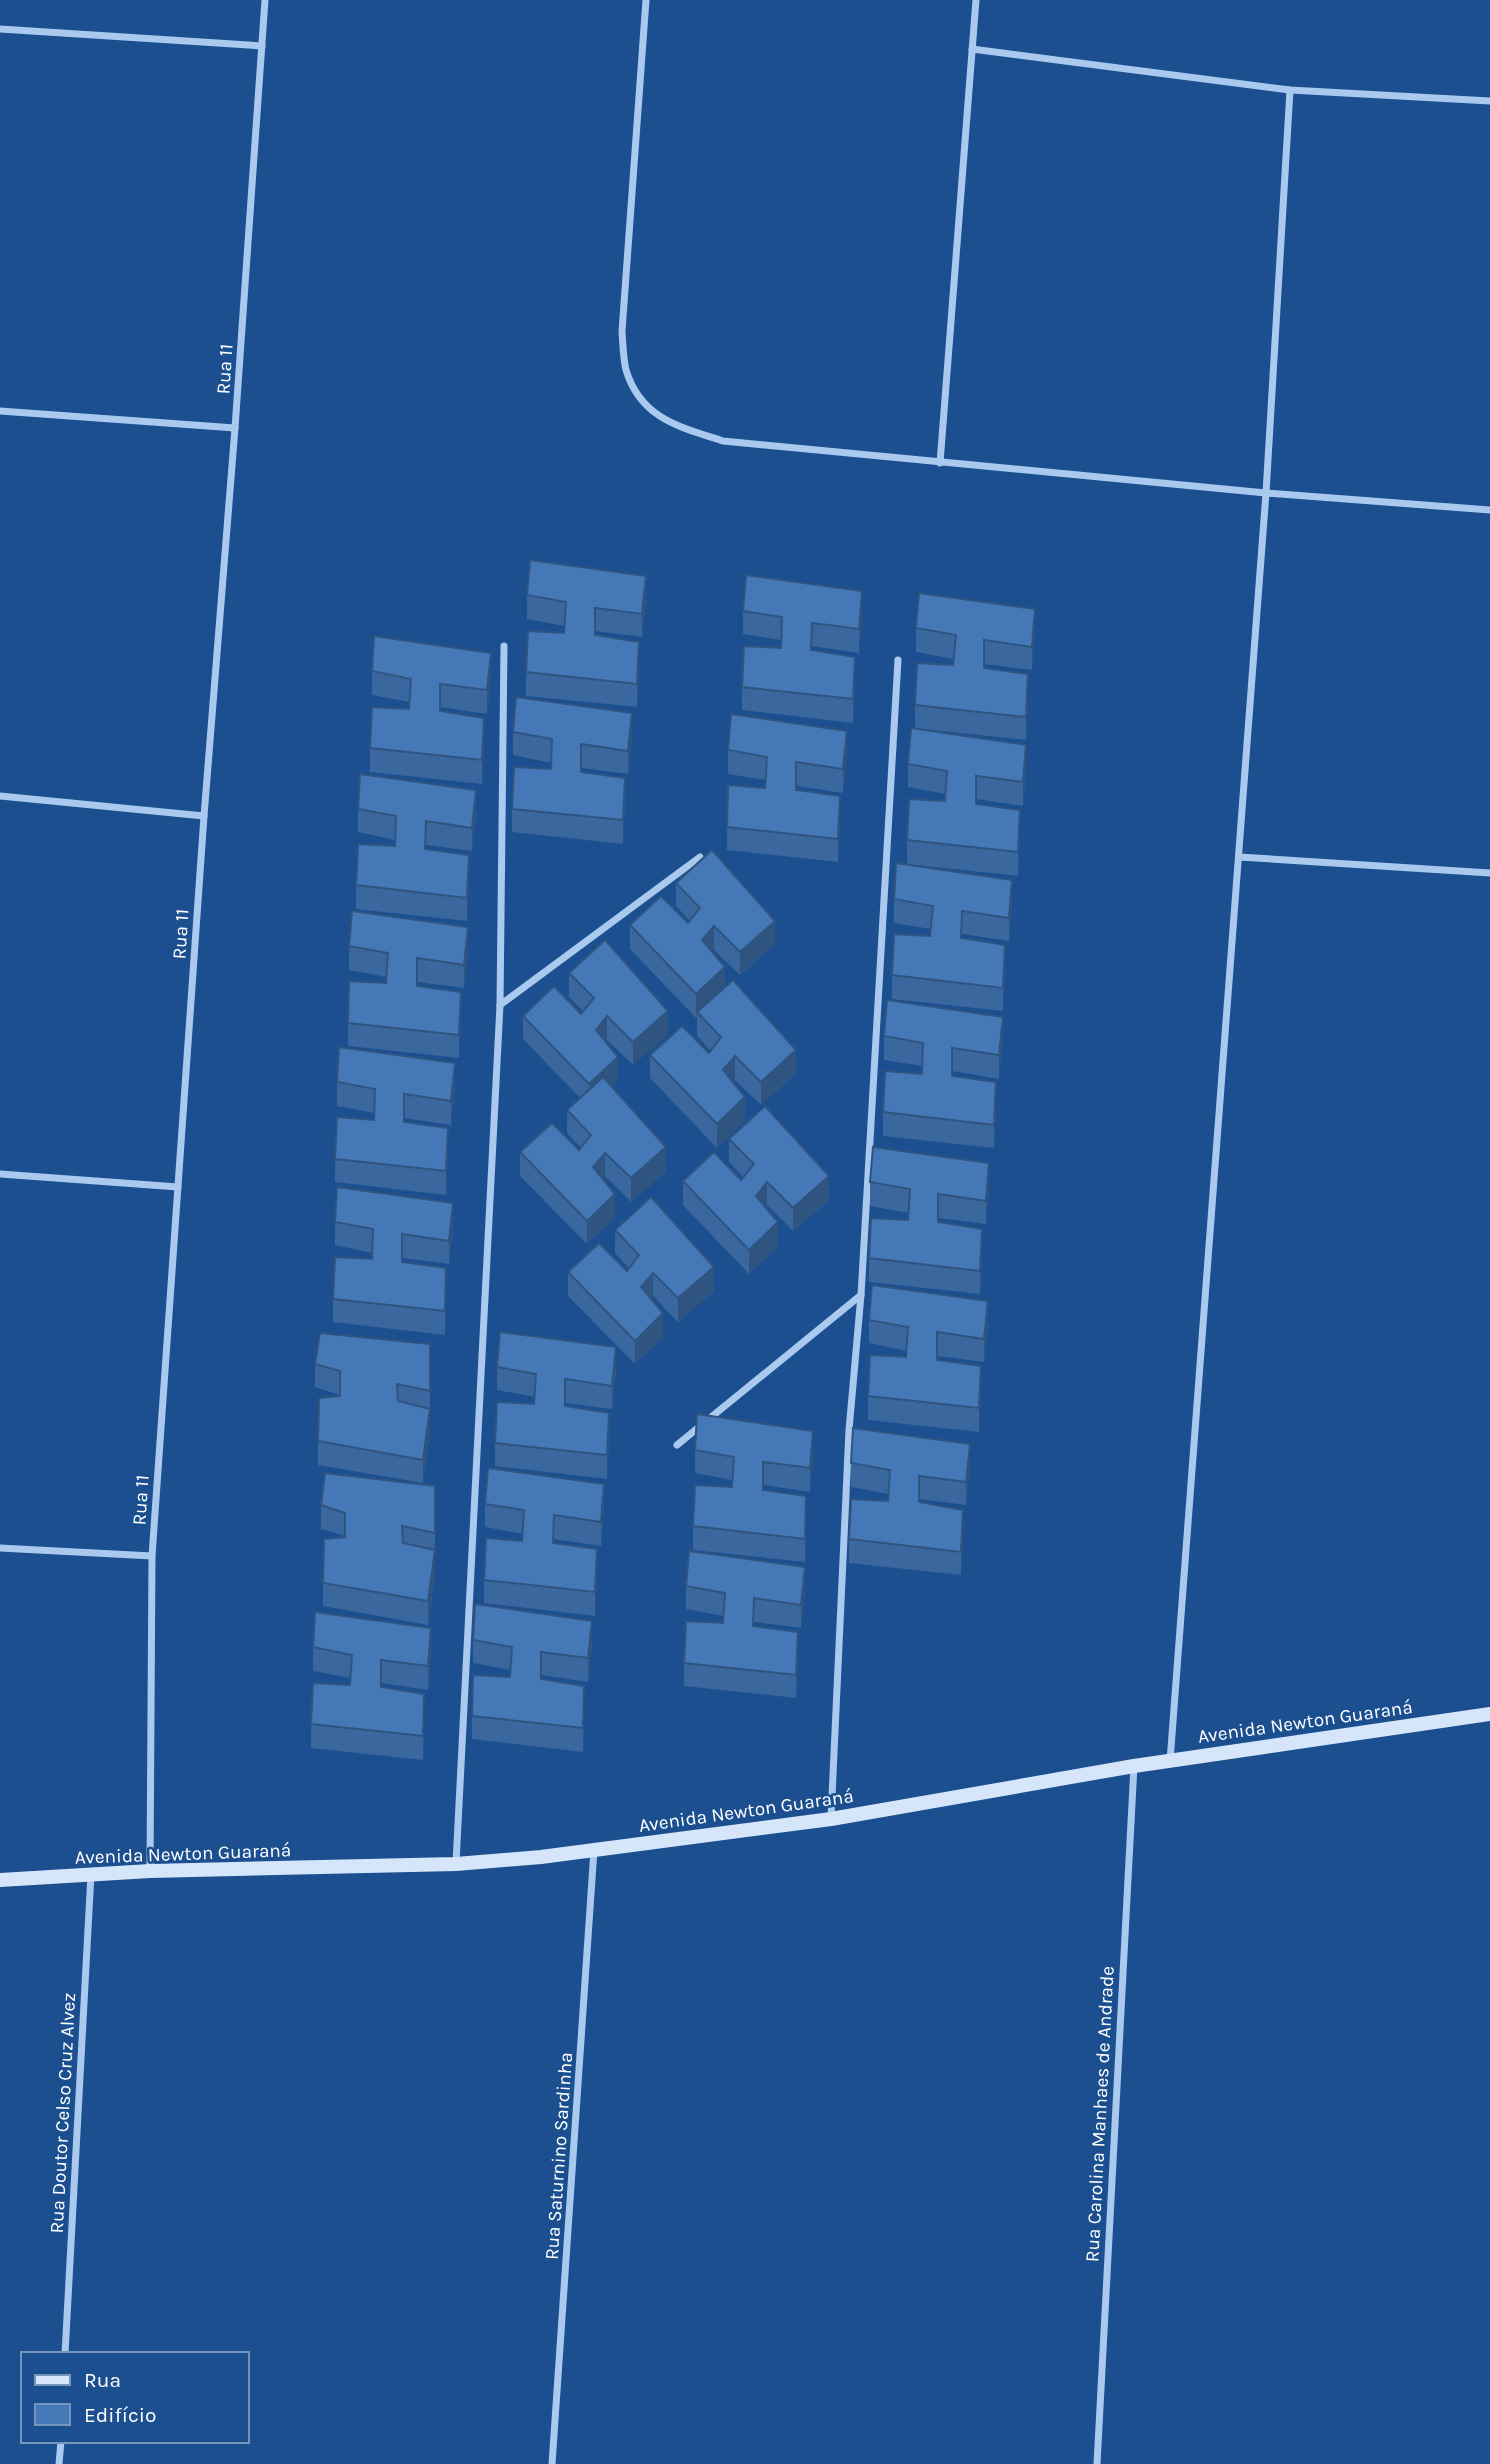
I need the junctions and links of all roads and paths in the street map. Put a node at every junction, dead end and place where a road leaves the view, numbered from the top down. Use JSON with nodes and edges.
{"nodes":[{"id":1,"x":265,"y":0,"type":"edge"},
{"id":2,"x":646,"y":0,"type":"edge"},
{"id":3,"x":976,"y":0,"type":"edge"},
{"id":4,"x":0,"y":29,"type":"edge"},
{"id":5,"x":262,"y":46,"type":"junction"},
{"id":6,"x":972,"y":49,"type":"junction"},
{"id":7,"x":1290,"y":90,"type":"junction"},
{"id":8,"x":1490,"y":101,"type":"edge"},
{"id":9,"x":0,"y":411,"type":"edge"},
{"id":10,"x":235,"y":428,"type":"junction"},
{"id":11,"x":940,"y":463,"type":"junction"},
{"id":12,"x":1266,"y":494,"type":"junction"},
{"id":13,"x":1490,"y":510,"type":"edge"},
{"id":14,"x":504,"y":646,"type":"dead end"},
{"id":15,"x":898,"y":660,"type":"dead end"},
{"id":16,"x":0,"y":796,"type":"edge"},
{"id":17,"x":204,"y":816,"type":"junction"},
{"id":18,"x":700,"y":857,"type":"edge"},
{"id":19,"x":1239,"y":857,"type":"junction"},
{"id":20,"x":1490,"y":873,"type":"edge"},
{"id":21,"x":500,"y":1005,"type":"junction"},
{"id":22,"x":0,"y":1174,"type":"edge"},
{"id":23,"x":178,"y":1187,"type":"junction"},
{"id":24,"x":861,"y":1296,"type":"junction"},
{"id":25,"x":677,"y":1445,"type":"dead end"},
{"id":26,"x":0,"y":1548,"type":"edge"},
{"id":27,"x":152,"y":1556,"type":"junction"},
{"id":28,"x":1490,"y":1714,"type":"edge"},
{"id":29,"x":1170,"y":1761,"type":"junction"},
{"id":30,"x":1134,"y":1766,"type":"junction"},
{"id":31,"x":831,"y":1819,"type":"junction"},
{"id":32,"x":594,"y":1850,"type":"junction"},
{"id":33,"x":456,"y":1864,"type":"junction"},
{"id":34,"x":150,"y":1871,"type":"junction"},
{"id":35,"x":91,"y":1874,"type":"junction"},
{"id":36,"x":0,"y":1880,"type":"edge"},
{"id":37,"x":65,"y":2352,"type":"edge"},
{"id":38,"x":61,"y":2443,"type":"edge"},
{"id":39,"x":60,"y":2464,"type":"edge"},
{"id":40,"x":552,"y":2464,"type":"edge"},
{"id":41,"x":1097,"y":2464,"type":"edge"}],
"edges":[{"from":1,"to":5,"type":"street","name":"Rua 11"},
{"from":2,"to":11,"type":"street"},
{"from":3,"to":6,"type":"street"},
{"from":4,"to":5,"type":"street"},
{"from":5,"to":10,"type":"street","name":"Rua 11"},
{"from":6,"to":7,"type":"street"},
{"from":6,"to":11,"type":"street"},
{"from":7,"to":8,"type":"street"},
{"from":7,"to":12,"type":"street"},
{"from":9,"to":10,"type":"street"},
{"from":10,"to":17,"type":"street","name":"Rua 11"},
{"from":11,"to":12,"type":"street"},
{"from":12,"to":13,"type":"street"},
{"from":12,"to":19,"type":"street"},
{"from":14,"to":21,"type":"street"},
{"from":15,"to":24,"type":"street"},
{"from":16,"to":17,"type":"street"},
{"from":17,"to":23,"type":"street","name":"Rua 11"},
{"from":18,"to":21,"type":"street"},
{"from":19,"to":20,"type":"street"},
{"from":19,"to":29,"type":"street"},
{"from":21,"to":33,"type":"street"},
{"from":22,"to":23,"type":"street"},
{"from":23,"to":27,"type":"street","name":"Rua 11"},
{"from":24,"to":25,"type":"street"},
{"from":24,"to":31,"type":"street"},
{"from":26,"to":27,"type":"street"},
{"from":27,"to":34,"type":"street","name":"Rua 11"},
{"from":28,"to":29,"type":"main road","name":"Avenida Newton Guaraná"},
{"from":29,"to":30,"type":"main road","name":"Avenida Newton Guaraná"},
{"from":30,"to":31,"type":"main road","name":"Avenida Newton Guaraná"},
{"from":30,"to":41,"type":"street","name":"Rua Carolina Manhaes de Andrade"},
{"from":31,"to":32,"type":"main road","name":"Avenida Newton Guaraná"},
{"from":32,"to":33,"type":"main road","name":"Avenida Newton Guaraná"},
{"from":32,"to":40,"type":"street","name":"Rua Saturnino Sardinha"},
{"from":33,"to":34,"type":"main road","name":"Avenida Newton Guaraná"},
{"from":34,"to":35,"type":"main road","name":"Avenida Newton Guaraná"},
{"from":35,"to":36,"type":"main road","name":"Avenida Newton Guaraná"},
{"from":35,"to":37,"type":"street","name":"Rua Doutor Celso Cruz Alvez"},
{"from":38,"to":39,"type":"street"}]}
